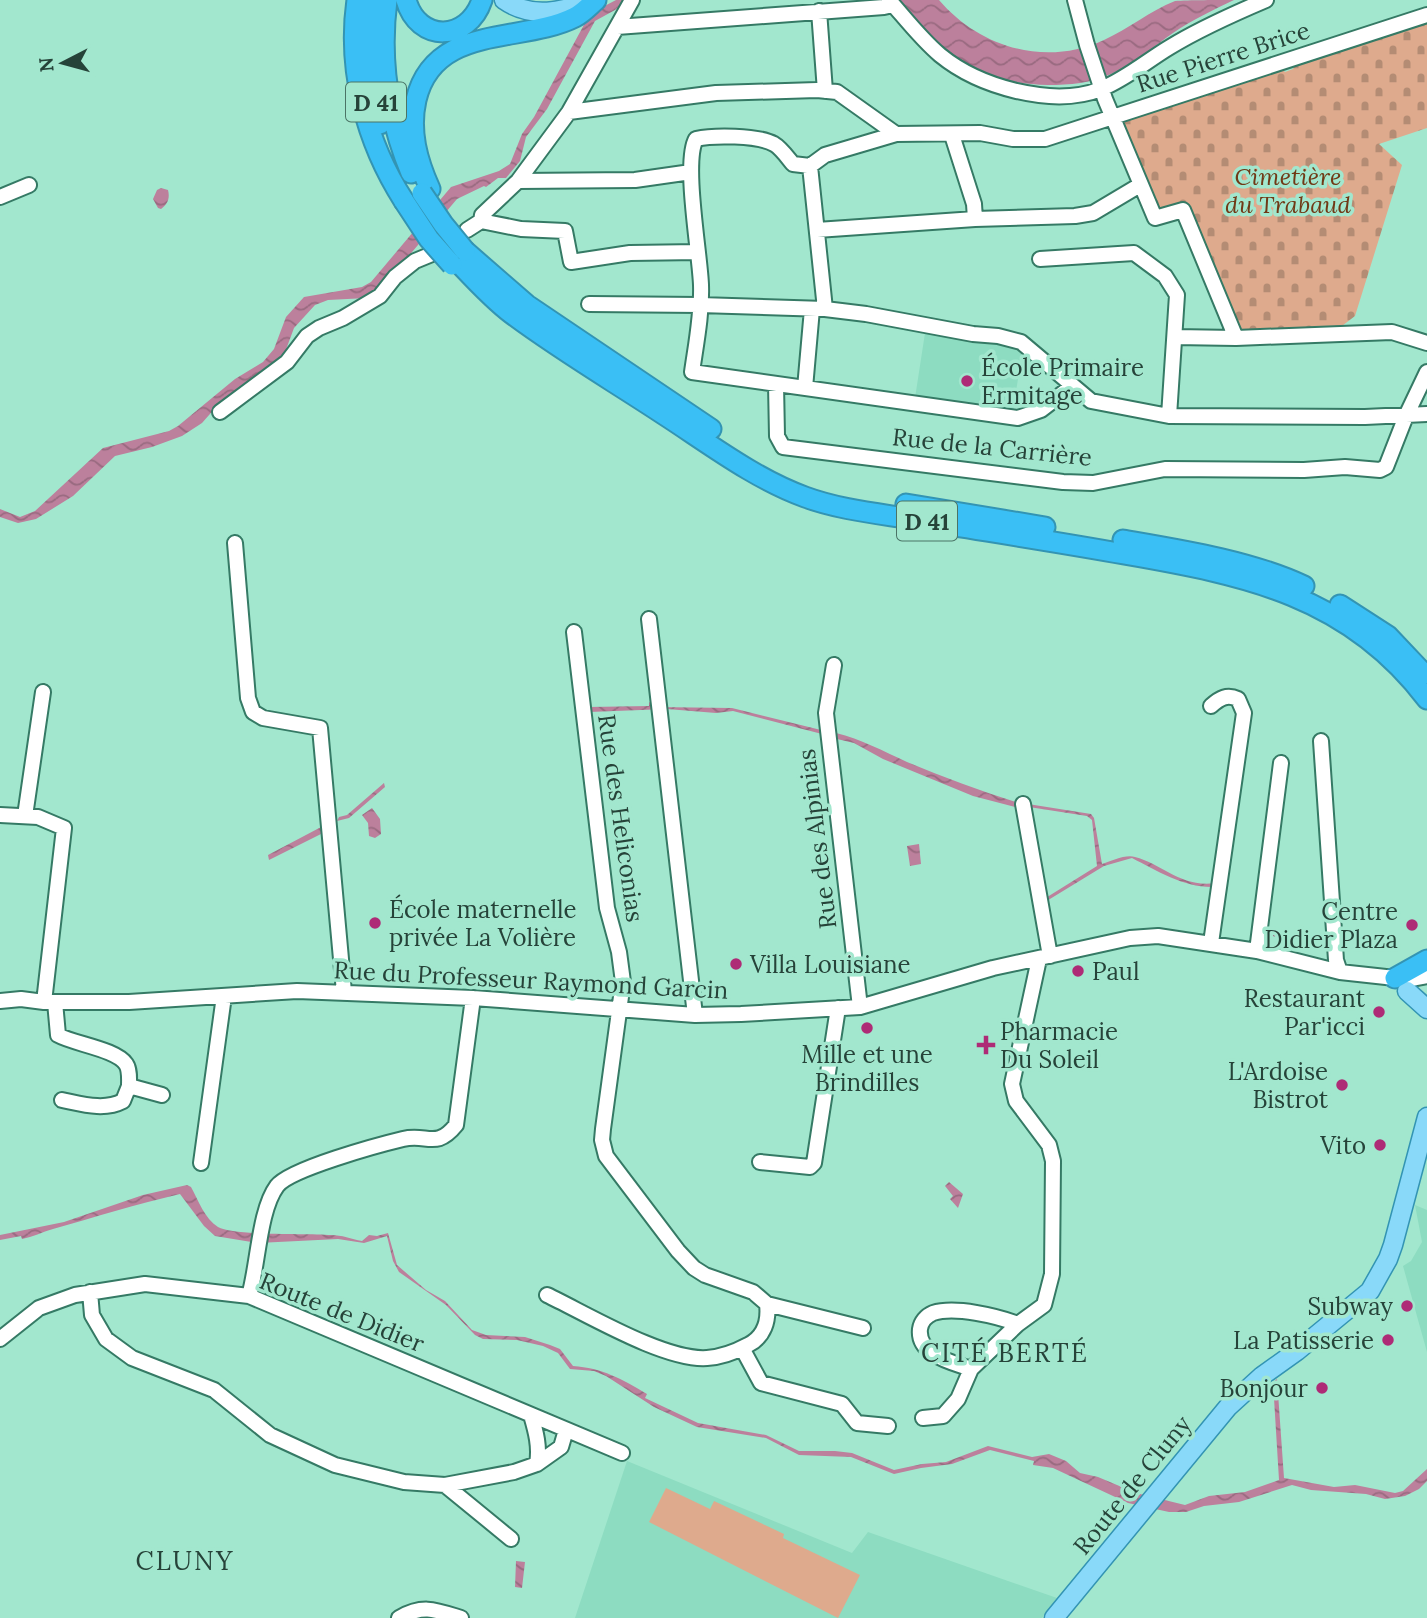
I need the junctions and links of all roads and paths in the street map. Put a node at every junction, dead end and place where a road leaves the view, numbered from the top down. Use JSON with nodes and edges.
{"nodes":[{"id":1,"x":357,"y":0,"type":"edge"},
{"id":2,"x":373,"y":0,"type":"edge"},
{"id":3,"x":387,"y":0,"type":"edge"},
{"id":4,"x":406,"y":0,"type":"edge"},
{"id":5,"x":482,"y":0,"type":"edge"},
{"id":6,"x":504,"y":0,"type":"edge"},
{"id":7,"x":594,"y":0,"type":"edge"},
{"id":8,"x":632,"y":0,"type":"edge"},
{"id":9,"x":1266,"y":0,"type":"edge"},
{"id":10,"x":891,"y":2,"type":"edge"},
{"id":11,"x":1073,"y":2,"type":"edge"},
{"id":12,"x":819,"y":11,"type":"junction"},
{"id":13,"x":1427,"y":15,"type":"edge"},
{"id":14,"x":617,"y":26,"type":"junction"},
{"id":15,"x":1100,"y":85,"type":"junction"},
{"id":16,"x":825,"y":91,"type":"junction"},
{"id":17,"x":569,"y":112,"type":"junction"},
{"id":18,"x":1112,"y":117,"type":"junction"},
{"id":19,"x":897,"y":134,"type":"junction"},
{"id":20,"x":952,"y":135,"type":"junction"},
{"id":21,"x":810,"y":166,"type":"junction"},
{"id":22,"x":691,"y":172,"type":"junction"},
{"id":23,"x":518,"y":181,"type":"junction"},
{"id":24,"x":29,"y":185,"type":"dead end"},
{"id":25,"x":1140,"y":185,"type":"junction"},
{"id":26,"x":417,"y":195,"type":"junction"},
{"id":27,"x":0,"y":197,"type":"edge"},
{"id":28,"x":975,"y":219,"type":"junction"},
{"id":29,"x":481,"y":221,"type":"junction"},
{"id":30,"x":817,"y":230,"type":"junction"},
{"id":31,"x":462,"y":251,"type":"junction"},
{"id":32,"x":698,"y":252,"type":"junction"},
{"id":33,"x":432,"y":254,"type":"dead end"},
{"id":34,"x":1040,"y":259,"type":"dead end"},
{"id":35,"x":589,"y":304,"type":"dead end"},
{"id":36,"x":700,"y":304,"type":"junction"},
{"id":37,"x":818,"y":309,"type":"junction"},
{"id":38,"x":1175,"y":337,"type":"junction"},
{"id":39,"x":1236,"y":338,"type":"junction"},
{"id":40,"x":1427,"y":343,"type":"edge"},
{"id":41,"x":1427,"y":372,"type":"edge"},
{"id":42,"x":776,"y":384,"type":"junction"},
{"id":43,"x":1071,"y":387,"type":"junction"},
{"id":44,"x":805,"y":388,"type":"junction"},
{"id":45,"x":220,"y":412,"type":"dead end"},
{"id":46,"x":1427,"y":414,"type":"edge"},
{"id":47,"x":1169,"y":416,"type":"junction"},
{"id":48,"x":1406,"y":416,"type":"junction"},
{"id":49,"x":235,"y":543,"type":"dead end"},
{"id":50,"x":649,"y":619,"type":"dead end"},
{"id":51,"x":574,"y":632,"type":"dead end"},
{"id":52,"x":834,"y":665,"type":"dead end"},
{"id":53,"x":1420,"y":674,"type":"edge"},
{"id":54,"x":43,"y":692,"type":"dead end"},
{"id":55,"x":1427,"y":699,"type":"edge"},
{"id":56,"x":1212,"y":706,"type":"dead end"},
{"id":57,"x":1427,"y":716,"type":"edge"},
{"id":58,"x":1321,"y":741,"type":"dead end"},
{"id":59,"x":1281,"y":762,"type":"dead end"},
{"id":60,"x":1023,"y":804,"type":"dead end"},
{"id":61,"x":0,"y":815,"type":"edge"},
{"id":62,"x":24,"y":816,"type":"junction"},
{"id":63,"x":1259,"y":940,"type":"junction"},
{"id":64,"x":1211,"y":943,"type":"junction"},
{"id":65,"x":1044,"y":957,"type":"junction"},
{"id":66,"x":1427,"y":960,"type":"edge"},
{"id":67,"x":1340,"y":972,"type":"junction"},
{"id":68,"x":1427,"y":976,"type":"edge"},
{"id":69,"x":1395,"y":982,"type":"junction"},
{"id":70,"x":344,"y":992,"type":"junction"},
{"id":71,"x":1427,"y":993,"type":"edge"},
{"id":72,"x":224,"y":996,"type":"junction"},
{"id":73,"x":473,"y":998,"type":"junction"},
{"id":74,"x":0,"y":1001,"type":"edge"},
{"id":75,"x":50,"y":1002,"type":"junction"},
{"id":76,"x":860,"y":1007,"type":"junction"},
{"id":77,"x":838,"y":1008,"type":"junction"},
{"id":78,"x":620,"y":1009,"type":"junction"},
{"id":79,"x":1427,"y":1009,"type":"edge"},
{"id":80,"x":695,"y":1015,"type":"junction"},
{"id":81,"x":129,"y":1086,"type":"junction"},
{"id":82,"x":162,"y":1095,"type":"dead end"},
{"id":83,"x":62,"y":1100,"type":"dead end"},
{"id":84,"x":1427,"y":1117,"type":"edge"},
{"id":85,"x":201,"y":1163,"type":"dead end"},
{"id":86,"x":760,"y":1163,"type":"dead end"},
{"id":87,"x":90,"y":1292,"type":"junction"},
{"id":88,"x":547,"y":1295,"type":"dead end"},
{"id":89,"x":249,"y":1296,"type":"junction"},
{"id":90,"x":767,"y":1304,"type":"junction"},
{"id":91,"x":1018,"y":1324,"type":"junction"},
{"id":92,"x":863,"y":1328,"type":"dead end"},
{"id":93,"x":0,"y":1339,"type":"edge"},
{"id":94,"x":742,"y":1348,"type":"junction"},
{"id":95,"x":971,"y":1369,"type":"junction"},
{"id":96,"x":531,"y":1415,"type":"junction"},
{"id":97,"x":923,"y":1418,"type":"dead end"},
{"id":98,"x":888,"y":1426,"type":"dead end"},
{"id":99,"x":566,"y":1430,"type":"junction"},
{"id":100,"x":622,"y":1453,"type":"dead end"},
{"id":101,"x":537,"y":1464,"type":"junction"},
{"id":102,"x":445,"y":1485,"type":"junction"},
{"id":103,"x":511,"y":1539,"type":"dead end"},
{"id":104,"x":399,"y":1618,"type":"edge"},
{"id":105,"x":461,"y":1618,"type":"edge"},
{"id":106,"x":1054,"y":1618,"type":"edge"}],
"edges":[{"from":1,"to":26,"type":"highway"},
{"from":2,"to":26,"type":"highway","number":"D 41"},
{"from":3,"to":26,"type":"highway","number":"D 41"},
{"from":4,"to":5,"type":"highway"},
{"from":6,"to":7,"type":"main road"},
{"from":7,"to":26,"type":"highway"},
{"from":8,"to":14,"type":"street"},
{"from":9,"to":15,"type":"street"},
{"from":10,"to":12,"type":"street"},
{"from":10,"to":15,"type":"street"},
{"from":11,"to":15,"type":"street"},
{"from":12,"to":14,"type":"street"},
{"from":12,"to":16,"type":"street"},
{"from":13,"to":18,"type":"street","name":"Rue Pierre Brice"},
{"from":14,"to":17,"type":"street"},
{"from":15,"to":18,"type":"street"},
{"from":16,"to":17,"type":"street"},
{"from":16,"to":19,"type":"street"},
{"from":17,"to":23,"type":"street"},
{"from":18,"to":20,"type":"street","name":"Rue Pierre Brice"},
{"from":18,"to":25,"type":"street"},
{"from":19,"to":20,"type":"street","name":"Rue Pierre Brice"},
{"from":19,"to":21,"type":"street","name":"Rue Pierre Brice"},
{"from":20,"to":28,"type":"street"},
{"from":21,"to":22,"type":"street"},
{"from":21,"to":30,"type":"street"},
{"from":22,"to":23,"type":"street"},
{"from":22,"to":32,"type":"street"},
{"from":23,"to":29,"type":"street"},
{"from":24,"to":27,"type":"street"},
{"from":25,"to":28,"type":"street"},
{"from":25,"to":39,"type":"street"},
{"from":26,"to":31,"type":"highway","number":"D 41"},
{"from":28,"to":30,"type":"street"},
{"from":29,"to":31,"type":"street"},
{"from":29,"to":32,"type":"street"},
{"from":30,"to":37,"type":"street"},
{"from":31,"to":53,"type":"highway","number":"D 41"},
{"from":31,"to":53,"type":"highway","number":"D 41"},
{"from":32,"to":36,"type":"street"},
{"from":33,"to":45,"type":"street"},
{"from":34,"to":38,"type":"street"},
{"from":35,"to":36,"type":"street"},
{"from":36,"to":37,"type":"street"},
{"from":36,"to":42,"type":"street"},
{"from":37,"to":43,"type":"street"},
{"from":37,"to":44,"type":"street"},
{"from":38,"to":39,"type":"street"},
{"from":38,"to":47,"type":"street"},
{"from":39,"to":40,"type":"street"},
{"from":41,"to":48,"type":"street"},
{"from":42,"to":44,"type":"street"},
{"from":42,"to":48,"type":"street","name":"Rue de la Carrière"},
{"from":43,"to":44,"type":"street"},
{"from":43,"to":47,"type":"street"},
{"from":46,"to":48,"type":"street"},
{"from":47,"to":48,"type":"street"},
{"from":49,"to":70,"type":"street"},
{"from":50,"to":80,"type":"street"},
{"from":51,"to":78,"type":"street","name":"Rue des Heliconias"},
{"from":52,"to":76,"type":"street","name":"Rue des Alpinias"},
{"from":53,"to":55,"type":"highway","number":"D 41"},
{"from":53,"to":57,"type":"highway"},
{"from":54,"to":62,"type":"street"},
{"from":56,"to":64,"type":"street"},
{"from":58,"to":67,"type":"street"},
{"from":59,"to":63,"type":"street"},
{"from":60,"to":65,"type":"street"},
{"from":61,"to":62,"type":"street"},
{"from":62,"to":75,"type":"street"},
{"from":63,"to":64,"type":"street","name":"Rue du Professeur Raymond Garcin"},
{"from":63,"to":67,"type":"street","name":"Rue du Professeur Raymond Garcin"},
{"from":64,"to":65,"type":"street","name":"Rue du Professeur Raymond Garcin"},
{"from":65,"to":76,"type":"street","name":"Rue du Professeur Raymond Garcin"},
{"from":65,"to":91,"type":"street"},
{"from":66,"to":69,"type":"highway"},
{"from":67,"to":69,"type":"street","name":"Rue du Professeur Raymond Garcin"},
{"from":68,"to":69,"type":"street","name":"Rue du Professeur Raymond Garcin"},
{"from":69,"to":71,"type":"street","name":"Rue du Professeur Raymond Garcin"},
{"from":69,"to":79,"type":"main road"},
{"from":70,"to":72,"type":"street","name":"Rue du Professeur Raymond Garcin"},
{"from":70,"to":73,"type":"street","name":"Rue du Professeur Raymond Garcin"},
{"from":72,"to":75,"type":"street","name":"Rue du Professeur Raymond Garcin"},
{"from":72,"to":85,"type":"street"},
{"from":73,"to":78,"type":"street","name":"Rue du Professeur Raymond Garcin"},
{"from":73,"to":89,"type":"street"},
{"from":74,"to":75,"type":"street","name":"Rue du Professeur Raymond Garcin"},
{"from":75,"to":81,"type":"street"},
{"from":76,"to":77,"type":"street","name":"Rue du Professeur Raymond Garcin"},
{"from":77,"to":80,"type":"street","name":"Rue du Professeur Raymond Garcin"},
{"from":77,"to":86,"type":"street"},
{"from":78,"to":80,"type":"street","name":"Rue du Professeur Raymond Garcin"},
{"from":78,"to":90,"type":"street","name":"Rue des Heliconias"},
{"from":81,"to":82,"type":"street"},
{"from":81,"to":83,"type":"street"},
{"from":84,"to":106,"type":"main road","name":"Route de Cluny"},
{"from":87,"to":89,"type":"street","name":"Route de Didier"},
{"from":87,"to":93,"type":"street","name":"Route de Didier"},
{"from":87,"to":102,"type":"street"},
{"from":88,"to":94,"type":"street"},
{"from":89,"to":96,"type":"street","name":"Route de Didier"},
{"from":90,"to":92,"type":"street","name":"Rue des Heliconias"},
{"from":90,"to":94,"type":"street"},
{"from":91,"to":95,"type":"street"},
{"from":91,"to":95,"type":"street"},
{"from":94,"to":98,"type":"street"},
{"from":95,"to":97,"type":"street"},
{"from":96,"to":99,"type":"street","name":"Route de Didier"},
{"from":96,"to":101,"type":"street"},
{"from":99,"to":100,"type":"street","name":"Route de Didier"},
{"from":99,"to":101,"type":"street"},
{"from":101,"to":102,"type":"street"},
{"from":102,"to":103,"type":"street"},
{"from":104,"to":105,"type":"street"}]}
